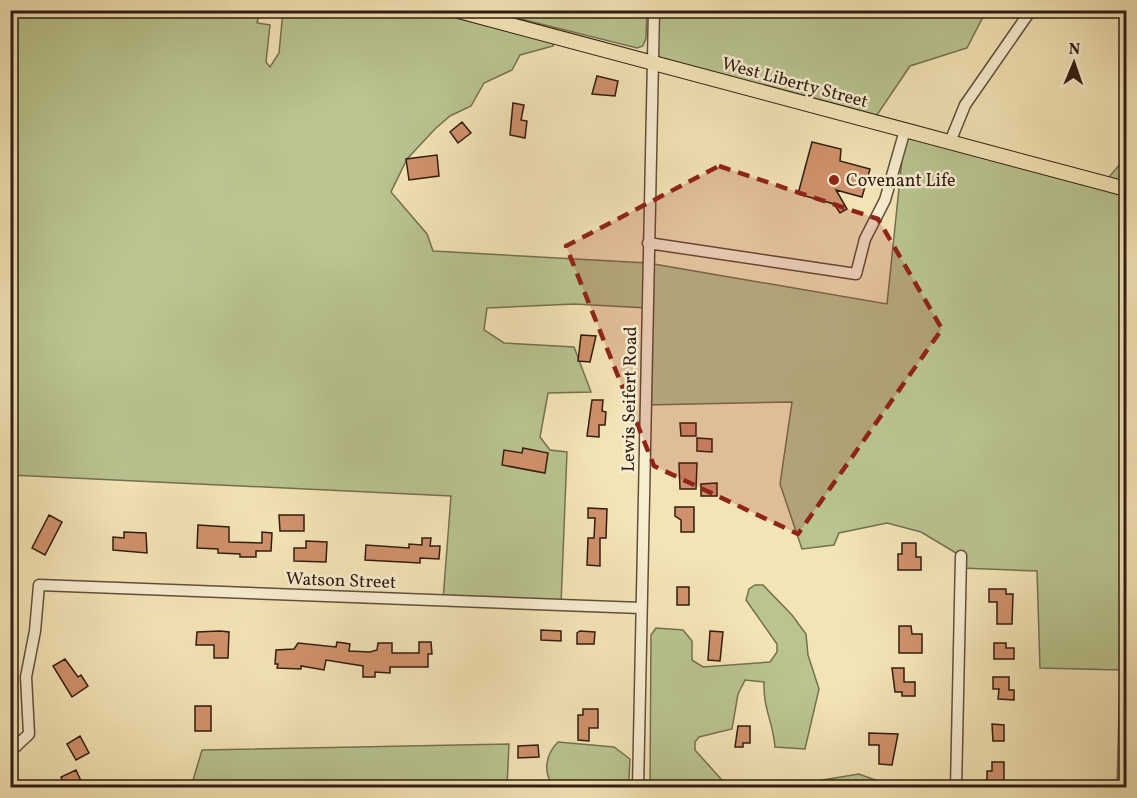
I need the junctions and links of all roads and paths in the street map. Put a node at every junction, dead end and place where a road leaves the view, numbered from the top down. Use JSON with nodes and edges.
{"nodes":[{"id":1,"x":455,"y":10,"type":"edge"},
{"id":2,"x":654,"y":10,"type":"edge"},
{"id":3,"x":1031,"y":10,"type":"edge"},
{"id":4,"x":653,"y":63,"type":"junction"},
{"id":5,"x":905,"y":130,"type":"junction"},
{"id":6,"x":950,"y":142,"type":"junction"},
{"id":7,"x":1126,"y":189,"type":"edge"},
{"id":8,"x":648,"y":243,"type":"junction"},
{"id":9,"x":961,"y":556,"type":"dead end"},
{"id":10,"x":641,"y":608,"type":"junction"},
{"id":11,"x":10,"y":752,"type":"edge"},
{"id":12,"x":638,"y":788,"type":"edge"},
{"id":13,"x":956,"y":788,"type":"edge"}],
"edges":[{"from":1,"to":4,"type":"main road","name":"West Liberty Street"},
{"from":2,"to":4,"type":"street","name":"Lewis Seifert Road"},
{"from":3,"to":6,"type":"street"},
{"from":4,"to":5,"type":"main road","name":"West Liberty Street"},
{"from":4,"to":8,"type":"street","name":"Lewis Seifert Road"},
{"from":5,"to":6,"type":"main road","name":"West Liberty Street"},
{"from":5,"to":8,"type":"street"},
{"from":6,"to":7,"type":"main road","name":"West Liberty Street"},
{"from":8,"to":10,"type":"street","name":"Lewis Seifert Road"},
{"from":9,"to":13,"type":"street"},
{"from":10,"to":11,"type":"street","name":"Watson Street"},
{"from":10,"to":12,"type":"street","name":"Lewis Seifert Road"}]}
